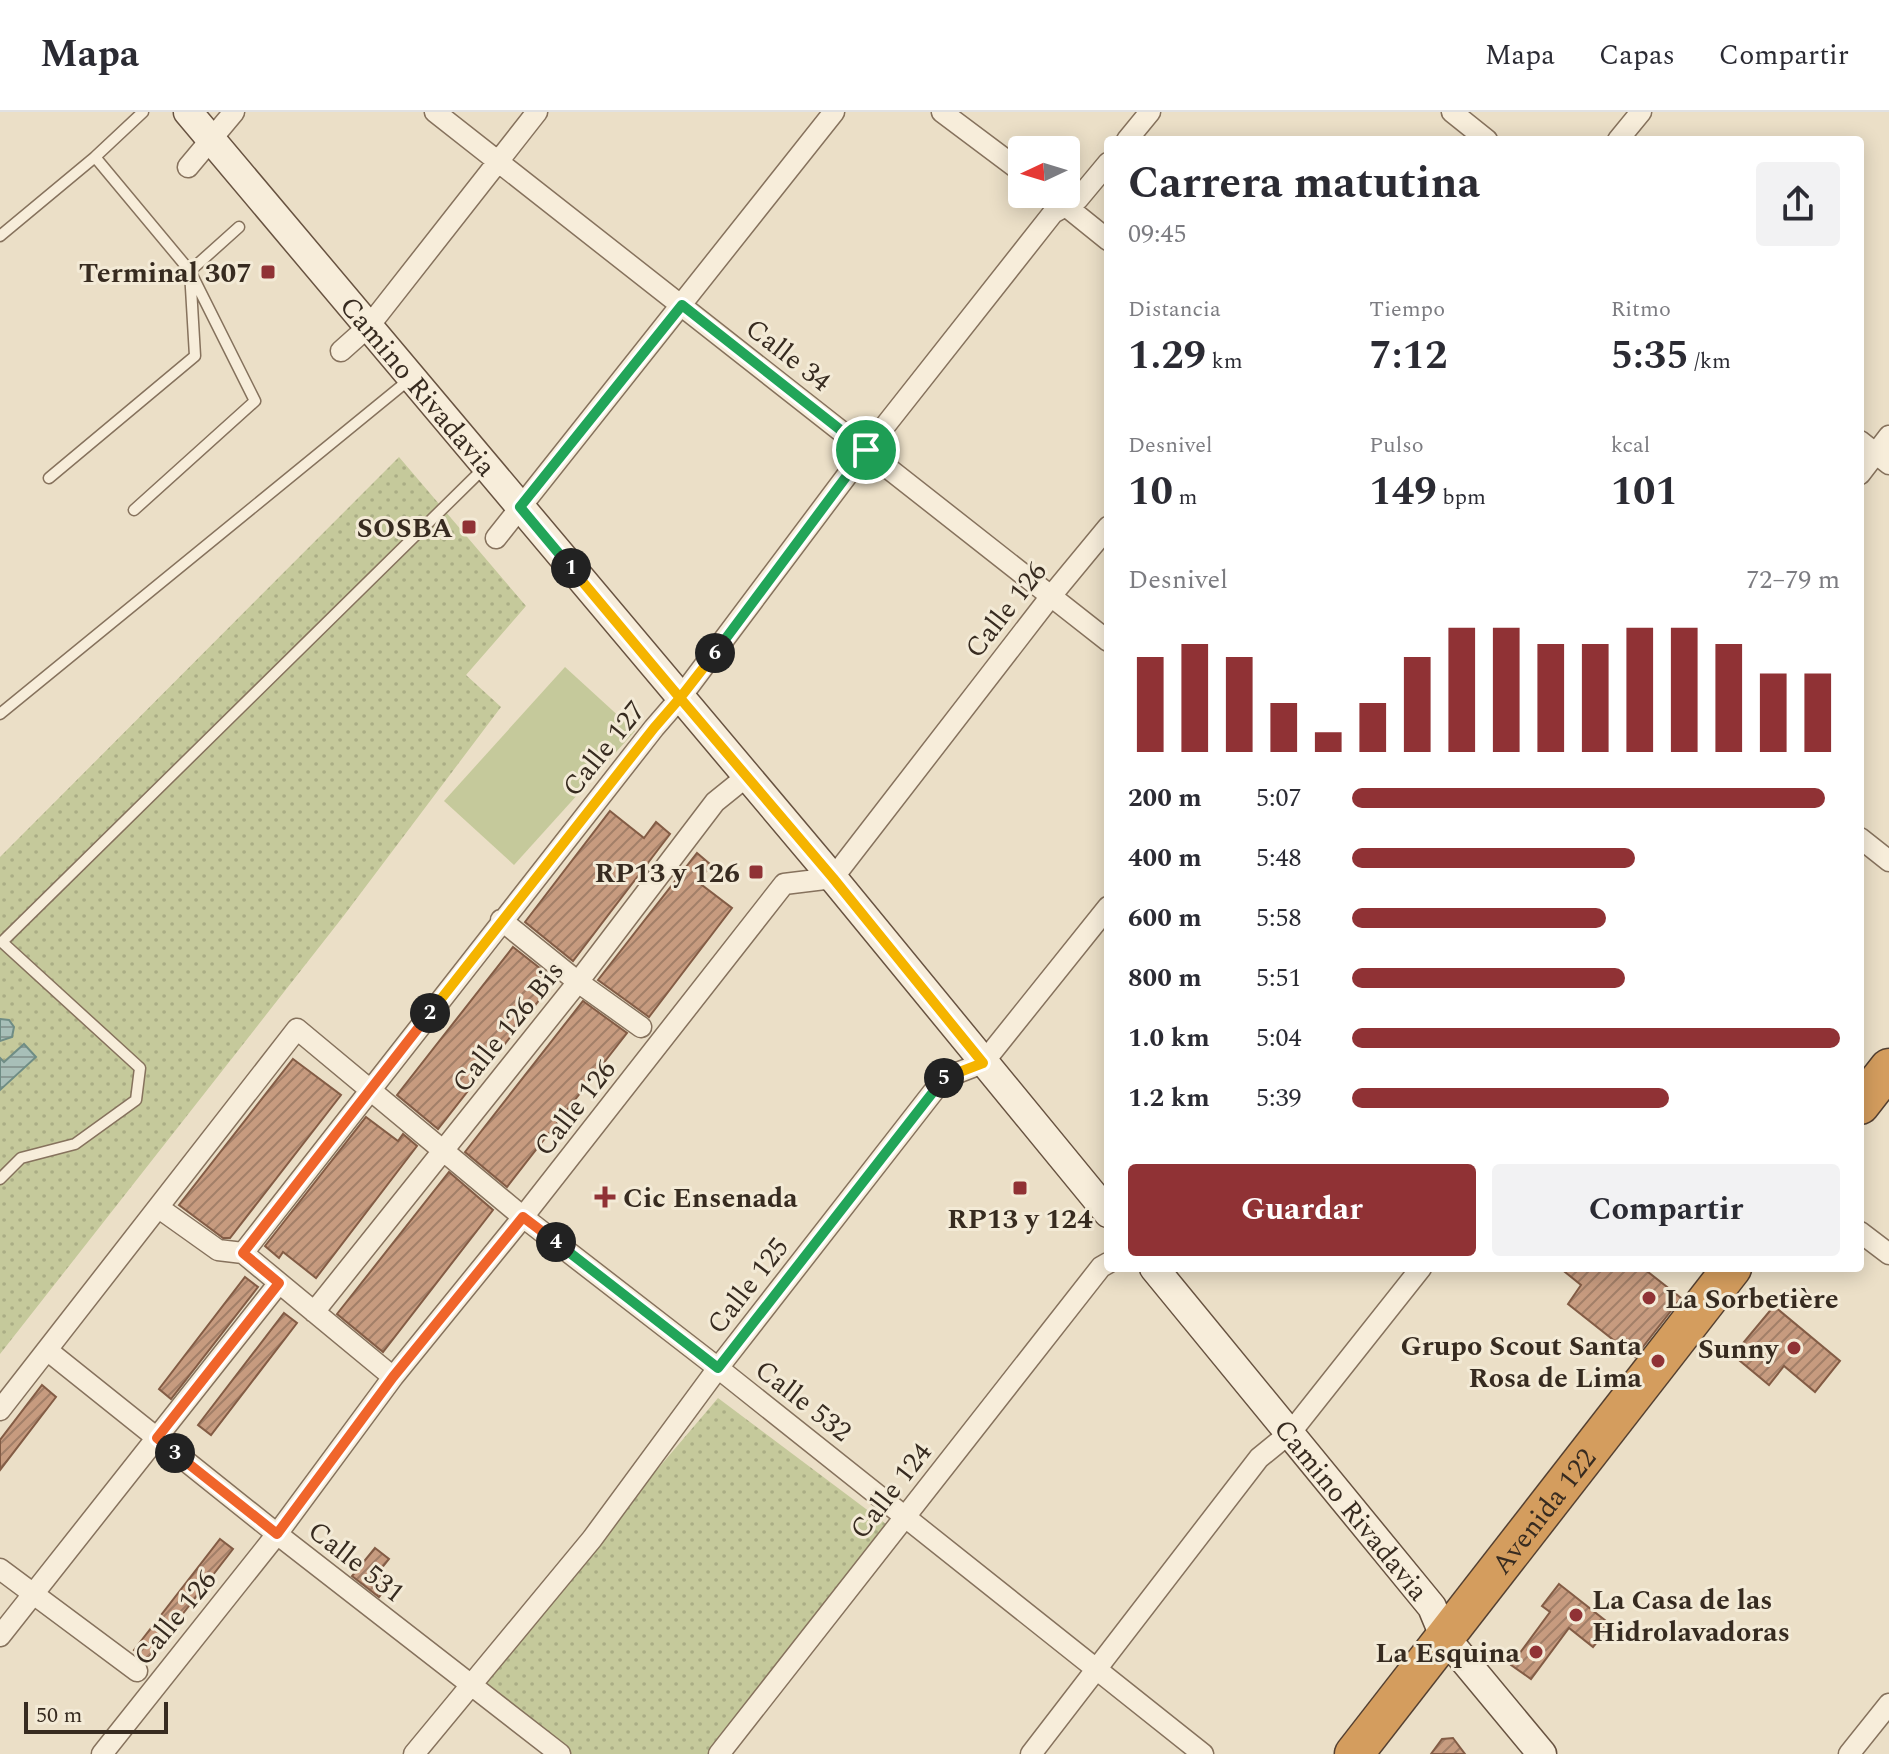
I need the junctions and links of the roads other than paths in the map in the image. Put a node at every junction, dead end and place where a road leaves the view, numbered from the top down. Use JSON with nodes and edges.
{"nodes":[{"id":1,"x":143,"y":112,"type":"edge"},
{"id":2,"x":188,"y":112,"type":"edge"},
{"id":3,"x":234,"y":112,"type":"edge"},
{"id":4,"x":435,"y":112,"type":"edge"},
{"id":5,"x":537,"y":112,"type":"edge"},
{"id":6,"x":834,"y":112,"type":"edge"},
{"id":7,"x":942,"y":112,"type":"edge"},
{"id":8,"x":1150,"y":112,"type":"edge"},
{"id":9,"x":1452,"y":112,"type":"edge"},
{"id":10,"x":1641,"y":112,"type":"edge"},
{"id":11,"x":1130,"y":136,"type":"edge"},
{"id":12,"x":1482,"y":136,"type":"edge"},
{"id":13,"x":1621,"y":136,"type":"edge"},
{"id":14,"x":211,"y":140,"type":"junction"},
{"id":15,"x":95,"y":157,"type":"junction"},
{"id":16,"x":1008,"y":162,"type":"edge"},
{"id":17,"x":498,"y":163,"type":"junction"},
{"id":18,"x":188,"y":167,"type":"dead end"},
{"id":19,"x":1104,"y":168,"type":"edge"},
{"id":20,"x":1080,"y":197,"type":"edge"},
{"id":21,"x":1055,"y":208,"type":"edge"},
{"id":22,"x":1069,"y":208,"type":"edge"},
{"id":23,"x":239,"y":227,"type":"dead end"},
{"id":24,"x":0,"y":236,"type":"edge"},
{"id":25,"x":1104,"y":237,"type":"edge"},
{"id":26,"x":190,"y":271,"type":"junction"},
{"id":27,"x":682,"y":305,"type":"junction"},
{"id":28,"x":369,"y":326,"type":"junction"},
{"id":29,"x":341,"y":351,"type":"dead end"},
{"id":30,"x":412,"y":378,"type":"junction"},
{"id":31,"x":1889,"y":436,"type":"edge"},
{"id":32,"x":866,"y":450,"type":"junction"},
{"id":33,"x":1875,"y":453,"type":"edge"},
{"id":34,"x":486,"y":466,"type":"junction"},
{"id":35,"x":49,"y":478,"type":"dead end"},
{"id":36,"x":520,"y":507,"type":"junction"},
{"id":37,"x":134,"y":510,"type":"dead end"},
{"id":38,"x":1104,"y":532,"type":"edge"},
{"id":39,"x":496,"y":538,"type":"dead end"},
{"id":40,"x":1051,"y":596,"type":"junction"},
{"id":41,"x":1104,"y":638,"type":"edge"},
{"id":42,"x":680,"y":698,"type":"junction"},
{"id":43,"x":0,"y":714,"type":"edge"},
{"id":44,"x":746,"y":777,"type":"junction"},
{"id":45,"x":1864,"y":841,"type":"edge"},
{"id":46,"x":1889,"y":861,"type":"edge"},
{"id":47,"x":833,"y":878,"type":"junction"},
{"id":48,"x":1104,"y":912,"type":"edge"},
{"id":49,"x":501,"y":920,"type":"junction"},
{"id":50,"x":578,"y":982,"type":"junction"},
{"id":51,"x":641,"y":1027,"type":"dead end"},
{"id":52,"x":983,"y":1063,"type":"junction"},
{"id":53,"x":1889,"y":1068,"type":"edge"},
{"id":54,"x":370,"y":1090,"type":"junction"},
{"id":55,"x":1864,"y":1100,"type":"edge"},
{"id":56,"x":444,"y":1150,"type":"junction"},
{"id":57,"x":0,"y":1179,"type":"edge"},
{"id":58,"x":159,"y":1208,"type":"junction"},
{"id":59,"x":1104,"y":1208,"type":"edge"},
{"id":60,"x":523,"y":1217,"type":"junction"},
{"id":61,"x":1864,"y":1235,"type":"edge"},
{"id":62,"x":243,"y":1253,"type":"junction"},
{"id":63,"x":1889,"y":1254,"type":"edge"},
{"id":64,"x":1104,"y":1265,"type":"edge"},
{"id":65,"x":1157,"y":1272,"type":"edge"},
{"id":66,"x":1418,"y":1272,"type":"edge"},
{"id":67,"x":1729,"y":1272,"type":"edge"},
{"id":68,"x":279,"y":1283,"type":"junction"},
{"id":69,"x":314,"y":1312,"type":"junction"},
{"id":70,"x":47,"y":1350,"type":"junction"},
{"id":71,"x":718,"y":1368,"type":"junction"},
{"id":72,"x":393,"y":1377,"type":"junction"},
{"id":73,"x":0,"y":1410,"type":"edge"},
{"id":74,"x":1291,"y":1432,"type":"junction"},
{"id":75,"x":157,"y":1438,"type":"junction"},
{"id":76,"x":905,"y":1516,"type":"junction"},
{"id":77,"x":277,"y":1534,"type":"junction"},
{"id":78,"x":0,"y":1569,"type":"edge"},
{"id":79,"x":34,"y":1593,"type":"junction"},
{"id":80,"x":0,"y":1636,"type":"edge"},
{"id":81,"x":1444,"y":1636,"type":"junction"},
{"id":82,"x":1097,"y":1669,"type":"junction"},
{"id":83,"x":137,"y":1671,"type":"dead end"},
{"id":84,"x":470,"y":1685,"type":"junction"},
{"id":85,"x":1889,"y":1704,"type":"edge"},
{"id":86,"x":1860,"y":1750,"type":"edge"},
{"id":87,"x":102,"y":1754,"type":"edge"},
{"id":88,"x":414,"y":1754,"type":"edge"},
{"id":89,"x":560,"y":1754,"type":"edge"},
{"id":90,"x":719,"y":1754,"type":"edge"},
{"id":91,"x":1031,"y":1754,"type":"edge"},
{"id":92,"x":1203,"y":1754,"type":"edge"},
{"id":93,"x":1354,"y":1754,"type":"edge"},
{"id":94,"x":1542,"y":1754,"type":"edge"}],
"edges":[{"from":1,"to":15,"type":"lane"},
{"from":2,"to":14,"type":"main road","name":"Camino Rivadavia"},
{"from":3,"to":14,"type":"street"},
{"from":4,"to":17,"type":"street","name":"Calle 34"},
{"from":5,"to":17,"type":"street"},
{"from":6,"to":27,"type":"street"},
{"from":7,"to":16,"type":"street"},
{"from":8,"to":11,"type":"street"},
{"from":9,"to":12,"type":"street"},
{"from":10,"to":13,"type":"street"},
{"from":14,"to":18,"type":"street"},
{"from":14,"to":28,"type":"main road","name":"Camino Rivadavia"},
{"from":15,"to":24,"type":"lane"},
{"from":15,"to":26,"type":"lane"},
{"from":17,"to":27,"type":"street","name":"Calle 34"},
{"from":17,"to":28,"type":"street"},
{"from":19,"to":20,"type":"street"},
{"from":21,"to":32,"type":"street","name":"Calle 127"},
{"from":22,"to":25,"type":"street"},
{"from":23,"to":26,"type":"lane"},
{"from":26,"to":35,"type":"lane"},
{"from":26,"to":37,"type":"lane"},
{"from":27,"to":32,"type":"street","name":"Calle 34"},
{"from":27,"to":36,"type":"street"},
{"from":28,"to":29,"type":"street"},
{"from":28,"to":30,"type":"main road","name":"Camino Rivadavia"},
{"from":30,"to":34,"type":"main road","name":"Camino Rivadavia"},
{"from":30,"to":43,"type":"lane"},
{"from":31,"to":33,"type":"street"},
{"from":32,"to":40,"type":"street","name":"Calle 34"},
{"from":32,"to":42,"type":"street","name":"Calle 127"},
{"from":34,"to":36,"type":"main road","name":"Camino Rivadavia"},
{"from":34,"to":57,"type":"lane"},
{"from":36,"to":39,"type":"street"},
{"from":36,"to":42,"type":"main road","name":"Camino Rivadavia"},
{"from":38,"to":40,"type":"street","name":"Calle 126"},
{"from":40,"to":41,"type":"street","name":"Calle 34"},
{"from":40,"to":47,"type":"street","name":"Calle 126"},
{"from":42,"to":44,"type":"main road","name":"Camino Rivadavia"},
{"from":42,"to":49,"type":"street","name":"Calle 127"},
{"from":44,"to":47,"type":"main road","name":"Camino Rivadavia"},
{"from":44,"to":50,"type":"street","name":"Calle 126 Bis"},
{"from":45,"to":46,"type":"street"},
{"from":47,"to":52,"type":"main road","name":"Camino Rivadavia"},
{"from":47,"to":60,"type":"street","name":"Calle 126"},
{"from":48,"to":52,"type":"street"},
{"from":49,"to":50,"type":"street"},
{"from":49,"to":54,"type":"street","name":"Calle 127"},
{"from":50,"to":51,"type":"street"},
{"from":50,"to":56,"type":"street","name":"Calle 126 Bis"},
{"from":52,"to":59,"type":"main road","name":"Camino Rivadavia"},
{"from":52,"to":71,"type":"street","name":"Calle 125"},
{"from":53,"to":55,"type":"highway"},
{"from":54,"to":56,"type":"street","name":"Calle 532"},
{"from":54,"to":58,"type":"street","name":"Calle 532"},
{"from":54,"to":62,"type":"street","name":"Calle 127"},
{"from":56,"to":60,"type":"street","name":"Calle 532"},
{"from":56,"to":69,"type":"street","name":"Calle 126 Bis"},
{"from":58,"to":62,"type":"street"},
{"from":58,"to":70,"type":"street"},
{"from":60,"to":71,"type":"street","name":"Calle 532"},
{"from":60,"to":72,"type":"street","name":"Calle 126"},
{"from":61,"to":63,"type":"street"},
{"from":62,"to":68,"type":"street"},
{"from":64,"to":76,"type":"street","name":"Calle 124"},
{"from":65,"to":74,"type":"main road","name":"Camino Rivadavia"},
{"from":66,"to":74,"type":"street"},
{"from":67,"to":81,"type":"highway","name":"Avenida 122"},
{"from":68,"to":69,"type":"street"},
{"from":68,"to":75,"type":"street"},
{"from":69,"to":72,"type":"street"},
{"from":70,"to":73,"type":"street"},
{"from":70,"to":75,"type":"street","name":"Calle 531"},
{"from":71,"to":76,"type":"street","name":"Calle 532"},
{"from":71,"to":84,"type":"street","name":"Calle 125"},
{"from":72,"to":77,"type":"street","name":"Calle 126"},
{"from":74,"to":81,"type":"main road","name":"Camino Rivadavia"},
{"from":74,"to":82,"type":"street"},
{"from":75,"to":77,"type":"street","name":"Calle 531"},
{"from":75,"to":79,"type":"street"},
{"from":76,"to":82,"type":"street","name":"Calle 532"},
{"from":76,"to":90,"type":"street","name":"Calle 124"},
{"from":77,"to":84,"type":"street","name":"Calle 531"},
{"from":77,"to":87,"type":"street","name":"Calle 126"},
{"from":78,"to":79,"type":"street"},
{"from":79,"to":80,"type":"street"},
{"from":79,"to":83,"type":"street"},
{"from":81,"to":93,"type":"highway","name":"Avenida 122"},
{"from":81,"to":94,"type":"main road","name":"Camino Rivadavia"},
{"from":82,"to":91,"type":"street"},
{"from":82,"to":92,"type":"street","name":"Calle 532"},
{"from":84,"to":88,"type":"street","name":"Calle 125"},
{"from":84,"to":89,"type":"street","name":"Calle 531"},
{"from":85,"to":86,"type":"street"}]}
